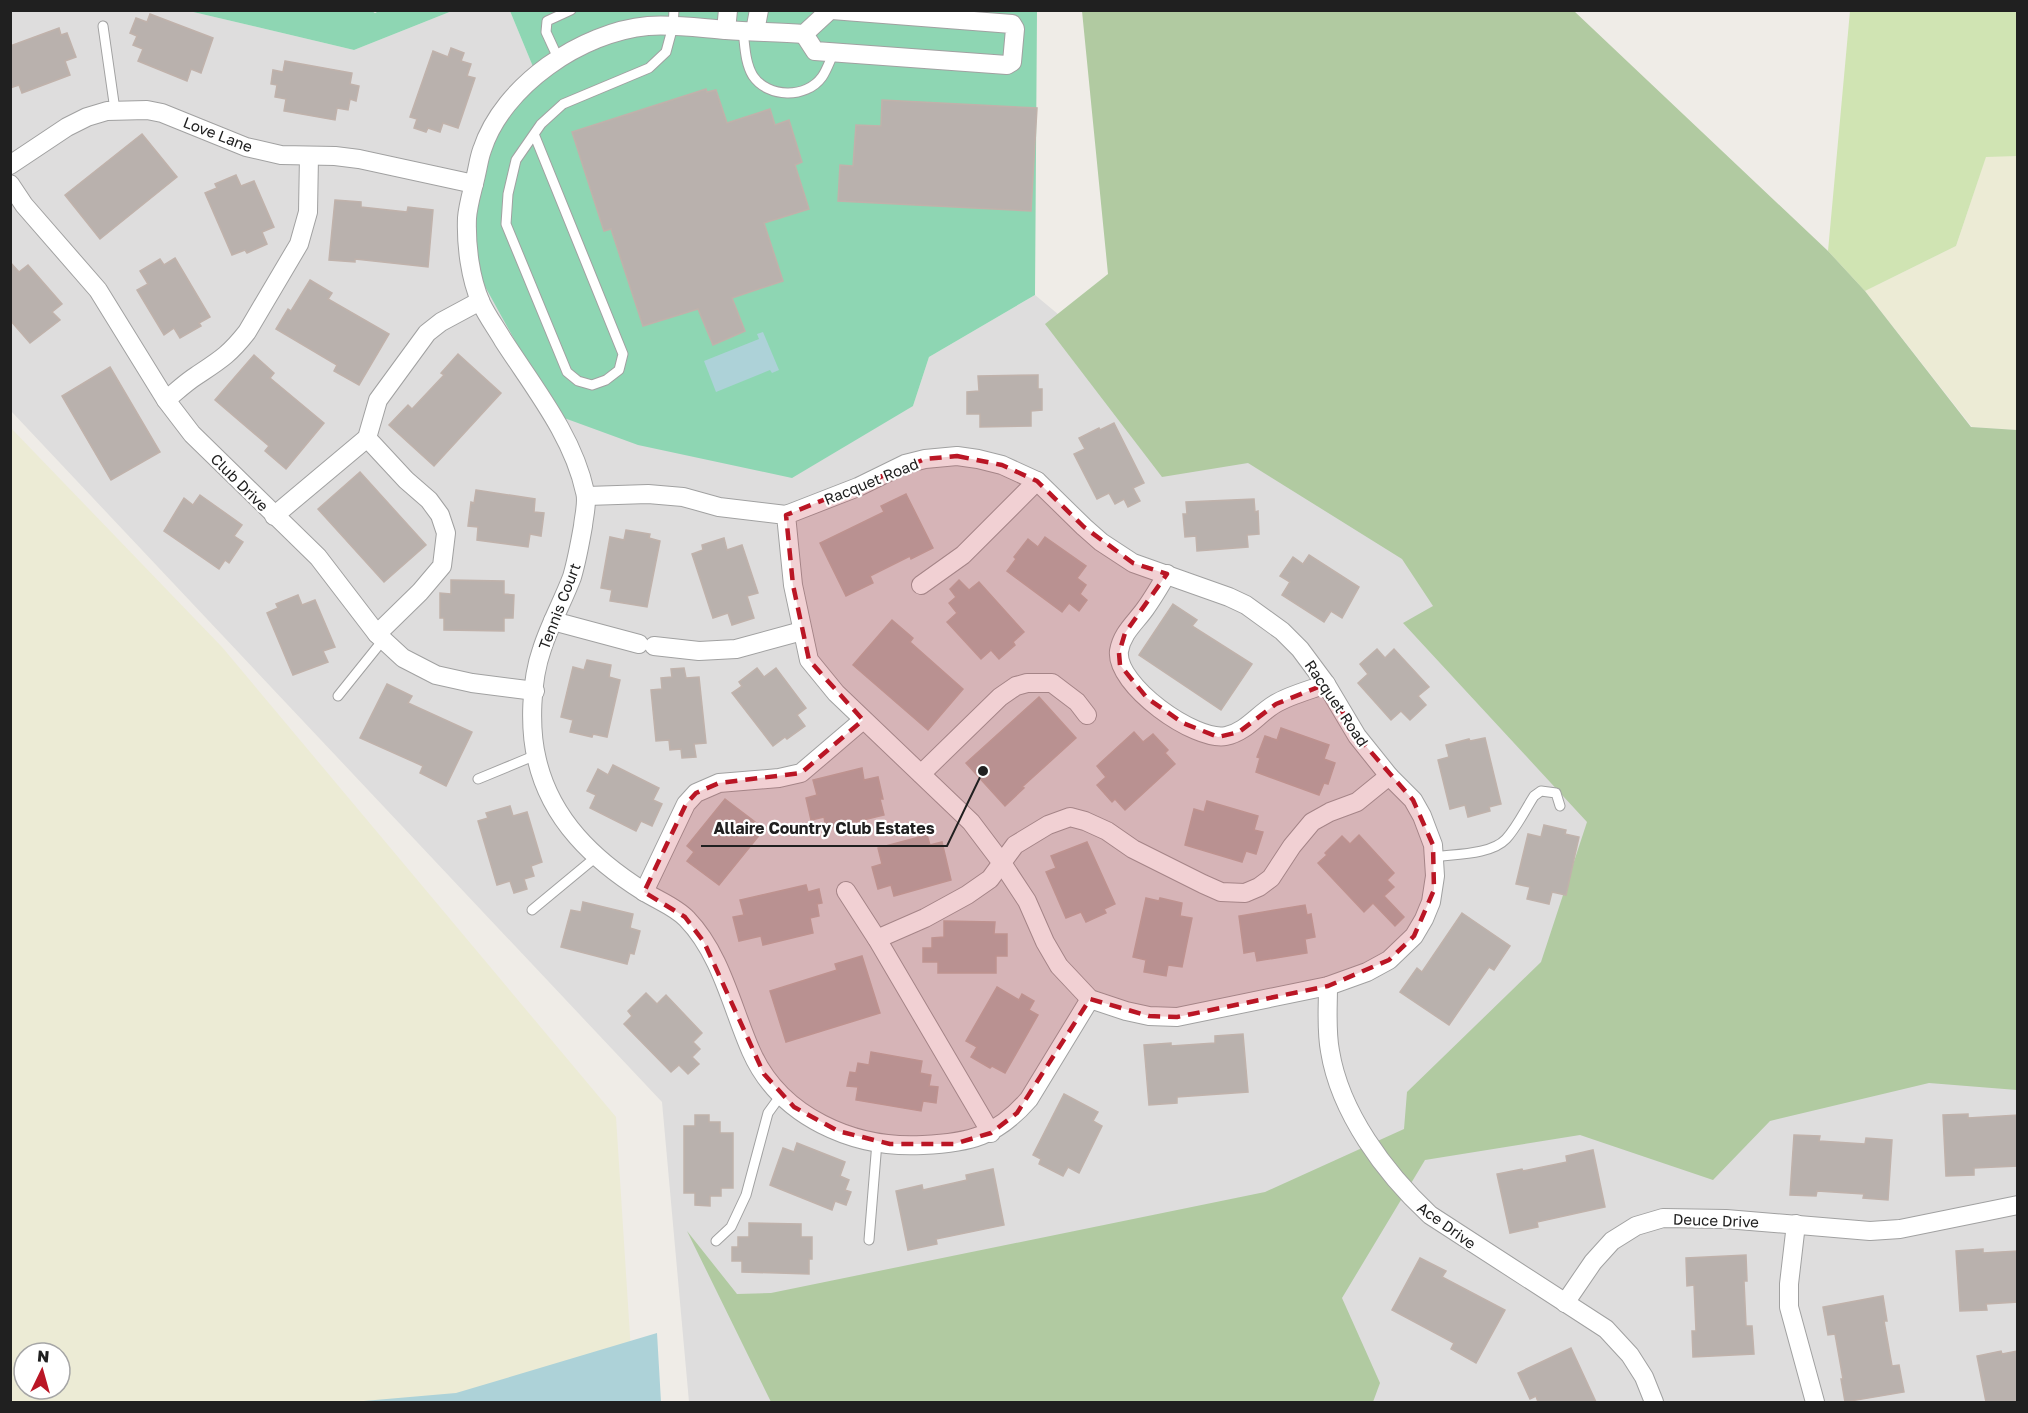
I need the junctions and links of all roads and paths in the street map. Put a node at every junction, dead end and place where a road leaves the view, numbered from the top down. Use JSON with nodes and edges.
{"nodes":[{"id":1,"x":571,"y":10,"type":"edge"},
{"id":2,"x":728,"y":10,"type":"edge"},
{"id":3,"x":759,"y":10,"type":"edge"},
{"id":4,"x":831,"y":10,"type":"edge"},
{"id":5,"x":673,"y":18,"type":"edge"},
{"id":6,"x":103,"y":26,"type":"dead end"},
{"id":7,"x":742,"y":31,"type":"junction"},
{"id":8,"x":804,"y":33,"type":"junction"},
{"id":9,"x":834,"y":52,"type":"junction"},
{"id":10,"x":558,"y":58,"type":"junction"},
{"id":11,"x":115,"y":110,"type":"junction"},
{"id":12,"x":534,"y":134,"type":"junction"},
{"id":13,"x":309,"y":156,"type":"junction"},
{"id":14,"x":10,"y":165,"type":"edge"},
{"id":15,"x":10,"y":184,"type":"edge"},
{"id":16,"x":474,"y":184,"type":"junction"},
{"id":17,"x":480,"y":301,"type":"junction"},
{"id":18,"x":166,"y":400,"type":"junction"},
{"id":19,"x":367,"y":438,"type":"junction"},
{"id":20,"x":1036,"y":481,"type":"junction"},
{"id":21,"x":587,"y":496,"type":"junction"},
{"id":22,"x":786,"y":514,"type":"junction"},
{"id":23,"x":274,"y":516,"type":"junction"},
{"id":24,"x":1167,"y":574,"type":"junction"},
{"id":25,"x":921,"y":585,"type":"dead end"},
{"id":26,"x":553,"y":621,"type":"junction"},
{"id":27,"x":802,"y":631,"type":"junction"},
{"id":28,"x":380,"y":637,"type":"junction"},
{"id":29,"x":1326,"y":684,"type":"junction"},
{"id":30,"x":535,"y":691,"type":"junction"},
{"id":31,"x":338,"y":696,"type":"dead end"},
{"id":32,"x":1087,"y":715,"type":"dead end"},
{"id":33,"x":863,"y":720,"type":"junction"},
{"id":34,"x":536,"y":755,"type":"junction"},
{"id":35,"x":921,"y":774,"type":"junction"},
{"id":36,"x":1389,"y":776,"type":"junction"},
{"id":37,"x":478,"y":779,"type":"dead end"},
{"id":38,"x":1560,"y":806,"type":"dead end"},
{"id":39,"x":596,"y":857,"type":"junction"},
{"id":40,"x":1434,"y":857,"type":"junction"},
{"id":41,"x":1002,"y":862,"type":"junction"},
{"id":42,"x":846,"y":891,"type":"dead end"},
{"id":43,"x":644,"y":892,"type":"junction"},
{"id":44,"x":532,"y":910,"type":"dead end"},
{"id":45,"x":877,"y":939,"type":"junction"},
{"id":46,"x":1328,"y":986,"type":"junction"},
{"id":47,"x":1090,"y":999,"type":"junction"},
{"id":48,"x":781,"y":1095,"type":"junction"},
{"id":49,"x":991,"y":1133,"type":"junction"},
{"id":50,"x":877,"y":1142,"type":"junction"},
{"id":51,"x":2018,"y":1205,"type":"edge"},
{"id":52,"x":1796,"y":1224,"type":"junction"},
{"id":53,"x":869,"y":1240,"type":"dead end"},
{"id":54,"x":716,"y":1241,"type":"dead end"},
{"id":55,"x":1565,"y":1303,"type":"junction"},
{"id":56,"x":1654,"y":1402,"type":"edge"},
{"id":57,"x":1815,"y":1402,"type":"edge"}],
"edges":[{"from":1,"to":10,"type":"lane"},
{"from":2,"to":7,"type":"street"},
{"from":3,"to":7,"type":"street"},
{"from":4,"to":8,"type":"street"},
{"from":4,"to":9,"type":"street"},
{"from":5,"to":7,"type":"street","name":"Tennis Court"},
{"from":5,"to":10,"type":"street","name":"Tennis Court"},
{"from":5,"to":12,"type":"lane"},
{"from":6,"to":11,"type":"lane"},
{"from":7,"to":8,"type":"street","name":"Tennis Court"},
{"from":7,"to":9,"type":"lane"},
{"from":8,"to":9,"type":"street"},
{"from":10,"to":16,"type":"street","name":"Tennis Court"},
{"from":11,"to":13,"type":"street","name":"Love Lane"},
{"from":11,"to":14,"type":"street","name":"Love Lane"},
{"from":12,"to":12,"type":"lane"},
{"from":13,"to":16,"type":"street","name":"Love Lane"},
{"from":13,"to":18,"type":"street"},
{"from":15,"to":18,"type":"street","name":"Club Drive"},
{"from":16,"to":17,"type":"street","name":"Tennis Court"},
{"from":17,"to":19,"type":"street"},
{"from":17,"to":21,"type":"street","name":"Tennis Court"},
{"from":18,"to":23,"type":"street","name":"Club Drive"},
{"from":19,"to":23,"type":"street"},
{"from":19,"to":28,"type":"street"},
{"from":20,"to":22,"type":"street","name":"Racquet Road"},
{"from":20,"to":24,"type":"street","name":"Racquet Road"},
{"from":20,"to":25,"type":"street"},
{"from":21,"to":22,"type":"street","name":"Racquet Road"},
{"from":21,"to":26,"type":"street","name":"Tennis Court"},
{"from":22,"to":27,"type":"street","name":"Racquet Road"},
{"from":23,"to":28,"type":"street","name":"Club Drive"},
{"from":24,"to":29,"type":"street","name":"Racquet Road"},
{"from":24,"to":29,"type":"street"},
{"from":26,"to":27,"type":"street"},
{"from":26,"to":30,"type":"street","name":"Tennis Court"},
{"from":27,"to":33,"type":"street","name":"Racquet Road"},
{"from":28,"to":30,"type":"street","name":"Club Drive"},
{"from":28,"to":31,"type":"lane"},
{"from":29,"to":36,"type":"street","name":"Racquet Road"},
{"from":30,"to":34,"type":"street","name":"Tennis Court"},
{"from":32,"to":35,"type":"street"},
{"from":33,"to":35,"type":"street","name":"Racquet Road"},
{"from":33,"to":43,"type":"street"},
{"from":34,"to":37,"type":"lane"},
{"from":34,"to":39,"type":"street","name":"Tennis Court"},
{"from":35,"to":41,"type":"street","name":"Racquet Road"},
{"from":36,"to":40,"type":"street","name":"Racquet Road"},
{"from":36,"to":41,"type":"street"},
{"from":38,"to":40,"type":"lane"},
{"from":39,"to":43,"type":"street","name":"Tennis Court"},
{"from":39,"to":44,"type":"lane"},
{"from":40,"to":46,"type":"street","name":"Racquet Road"},
{"from":41,"to":45,"type":"street"},
{"from":41,"to":47,"type":"street","name":"Racquet Road"},
{"from":42,"to":45,"type":"street"},
{"from":43,"to":48,"type":"street","name":"Tennis Court"},
{"from":45,"to":49,"type":"street"},
{"from":46,"to":47,"type":"street","name":"Racquet Road"},
{"from":46,"to":55,"type":"street","name":"Ace Drive"},
{"from":47,"to":49,"type":"street","name":"Tennis Court"},
{"from":48,"to":50,"type":"street","name":"Tennis Court"},
{"from":48,"to":54,"type":"lane"},
{"from":49,"to":50,"type":"street","name":"Tennis Court"},
{"from":50,"to":53,"type":"lane"},
{"from":51,"to":52,"type":"street","name":"Deuce Drive"},
{"from":52,"to":55,"type":"street","name":"Deuce Drive"},
{"from":52,"to":57,"type":"street"},
{"from":55,"to":56,"type":"street","name":"Ace Drive"}]}
